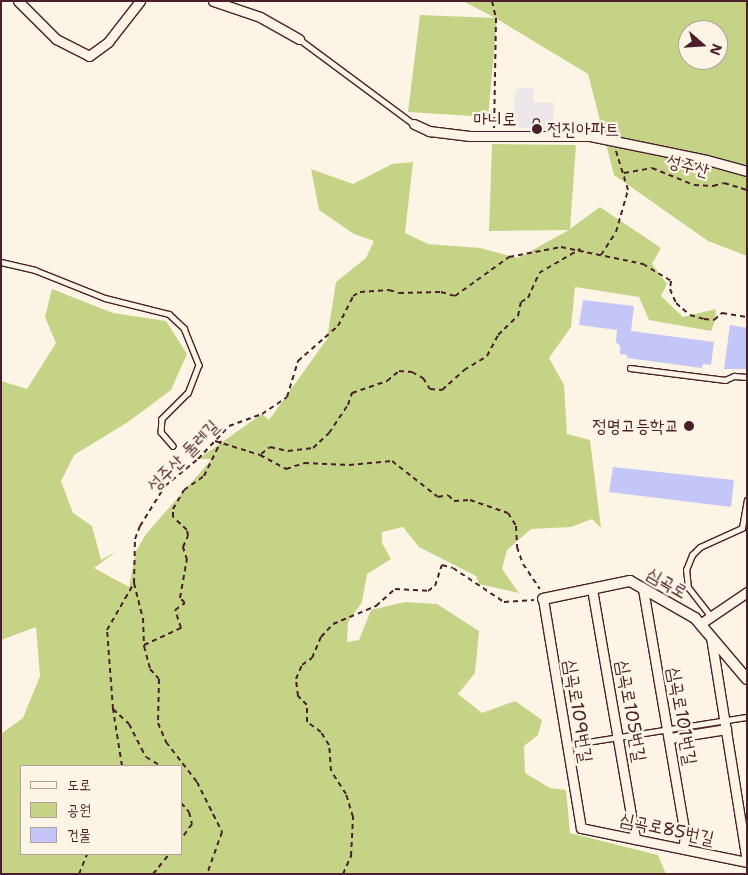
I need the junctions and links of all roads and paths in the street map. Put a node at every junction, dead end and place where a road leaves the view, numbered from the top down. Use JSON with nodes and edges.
{"nodes":[{"id":1,"x":18,"y":1,"type":"edge"},
{"id":2,"x":140,"y":1,"type":"edge"},
{"id":3,"x":213,"y":1,"type":"edge"},
{"id":4,"x":491,"y":1,"type":"edge"},
{"id":5,"x":299,"y":40,"type":"joint"},
{"id":6,"x":536,"y":122,"type":"dead end"},
{"id":7,"x":414,"y":124,"type":"joint"},
{"id":8,"x":494,"y":135,"type":"junction"},
{"id":9,"x":535,"y":135,"type":"junction"},
{"id":10,"x":612,"y":140,"type":"junction"},
{"id":11,"x":747,"y":171,"type":"edge"},
{"id":12,"x":624,"y":173,"type":"junction"},
{"id":13,"x":747,"y":190,"type":"edge"},
{"id":14,"x":580,"y":249,"type":"junction"},
{"id":15,"x":601,"y":255,"type":"junction"},
{"id":16,"x":1,"y":262,"type":"edge"},
{"id":17,"x":747,"y":317,"type":"edge"},
{"id":18,"x":630,"y":368,"type":"dead end"},
{"id":19,"x":747,"y":377,"type":"edge"},
{"id":20,"x":214,"y":441,"type":"junction"},
{"id":21,"x":221,"y":441,"type":"junction"},
{"id":22,"x":173,"y":446,"type":"dead end"},
{"id":23,"x":260,"y":455,"type":"junction"},
{"id":24,"x":747,"y":500,"type":"edge"},
{"id":25,"x":134,"y":584,"type":"junction"},
{"id":26,"x":592,"y":589,"type":"junction"},
{"id":27,"x":644,"y":589,"type":"junction"},
{"id":28,"x":747,"y":592,"type":"edge"},
{"id":29,"x":543,"y":599,"type":"junction"},
{"id":30,"x":711,"y":617,"type":"junction"},
{"id":31,"x":700,"y":624,"type":"junction"},
{"id":32,"x":711,"y":637,"type":"junction"},
{"id":33,"x":144,"y":646,"type":"junction"},
{"id":34,"x":747,"y":679,"type":"edge"},
{"id":35,"x":113,"y":709,"type":"junction"},
{"id":36,"x":747,"y":717,"type":"edge"},
{"id":37,"x":725,"y":725,"type":"junction"},
{"id":38,"x":669,"y":734,"type":"junction"},
{"id":39,"x":619,"y":737,"type":"junction"},
{"id":40,"x":567,"y":745,"type":"junction"},
{"id":41,"x":122,"y":765,"type":"edge"},
{"id":42,"x":159,"y":765,"type":"edge"},
{"id":43,"x":182,"y":804,"type":"edge"},
{"id":44,"x":581,"y":828,"type":"joint"},
{"id":45,"x":182,"y":838,"type":"edge"},
{"id":46,"x":635,"y":839,"type":"junction"},
{"id":47,"x":683,"y":848,"type":"junction"},
{"id":48,"x":88,"y":855,"type":"edge"},
{"id":49,"x":168,"y":855,"type":"edge"},
{"id":50,"x":747,"y":862,"type":"edge"},
{"id":51,"x":79,"y":874,"type":"edge"},
{"id":52,"x":149,"y":874,"type":"edge"},
{"id":53,"x":207,"y":874,"type":"edge"},
{"id":54,"x":343,"y":874,"type":"edge"}],
"edges":[{"from":1,"to":2,"type":"street"},
{"from":3,"to":5,"type":"street"},
{"from":4,"to":8,"type":"path"},
{"from":5,"to":7,"type":"lane","name":"마니로"},
{"from":6,"to":9,"type":"lane"},
{"from":7,"to":8,"type":"street","name":"마니로"},
{"from":8,"to":9,"type":"street","name":"마니로"},
{"from":9,"to":10,"type":"street","name":"마니로"},
{"from":10,"to":11,"type":"street","name":"마니로"},
{"from":10,"to":12,"type":"path"},
{"from":12,"to":13,"type":"path","name":"성주산"},
{"from":12,"to":15,"type":"path"},
{"from":14,"to":15,"type":"path","name":"성주산 둘레길"},
{"from":14,"to":20,"type":"path","name":"성주산 둘레길"},
{"from":14,"to":23,"type":"path"},
{"from":15,"to":17,"type":"path","name":"성주산 둘레길"},
{"from":16,"to":22,"type":"lane"},
{"from":18,"to":19,"type":"lane"},
{"from":20,"to":21,"type":"path"},
{"from":20,"to":25,"type":"path","name":"성주산 둘레길"},
{"from":21,"to":23,"type":"path"},
{"from":21,"to":33,"type":"path"},
{"from":23,"to":29,"type":"path"},
{"from":24,"to":30,"type":"lane"},
{"from":25,"to":33,"type":"path"},
{"from":25,"to":35,"type":"path","name":"성주산 둘레길"},
{"from":26,"to":27,"type":"street","name":"심곡로"},
{"from":26,"to":29,"type":"street","name":"심곡로"},
{"from":26,"to":39,"type":"street","name":"심곡로105번길"},
{"from":27,"to":31,"type":"street","name":"심곡로"},
{"from":27,"to":38,"type":"street","name":"심곡로101번길"},
{"from":28,"to":30,"type":"street"},
{"from":29,"to":40,"type":"street","name":"심곡로109번길"},
{"from":29,"to":54,"type":"path"},
{"from":30,"to":31,"type":"street"},
{"from":31,"to":32,"type":"street","name":"심곡로"},
{"from":32,"to":34,"type":"street","name":"심곡로"},
{"from":32,"to":37,"type":"street"},
{"from":33,"to":53,"type":"path"},
{"from":35,"to":41,"type":"path","name":"성주산 둘레길"},
{"from":35,"to":42,"type":"path"},
{"from":36,"to":37,"type":"lane"},
{"from":37,"to":38,"type":"street"},
{"from":37,"to":50,"type":"street"},
{"from":38,"to":39,"type":"lane"},
{"from":38,"to":47,"type":"street","name":"심곡로101번길"},
{"from":39,"to":40,"type":"lane"},
{"from":39,"to":46,"type":"street","name":"심곡로105번길"},
{"from":40,"to":44,"type":"street","name":"심곡로109번길"},
{"from":43,"to":45,"type":"path"},
{"from":44,"to":46,"type":"street","name":"심곡로85번길"},
{"from":46,"to":47,"type":"street","name":"심곡로85번길"},
{"from":47,"to":50,"type":"street","name":"심곡로85번길"},
{"from":48,"to":51,"type":"path"},
{"from":49,"to":52,"type":"path"}]}
